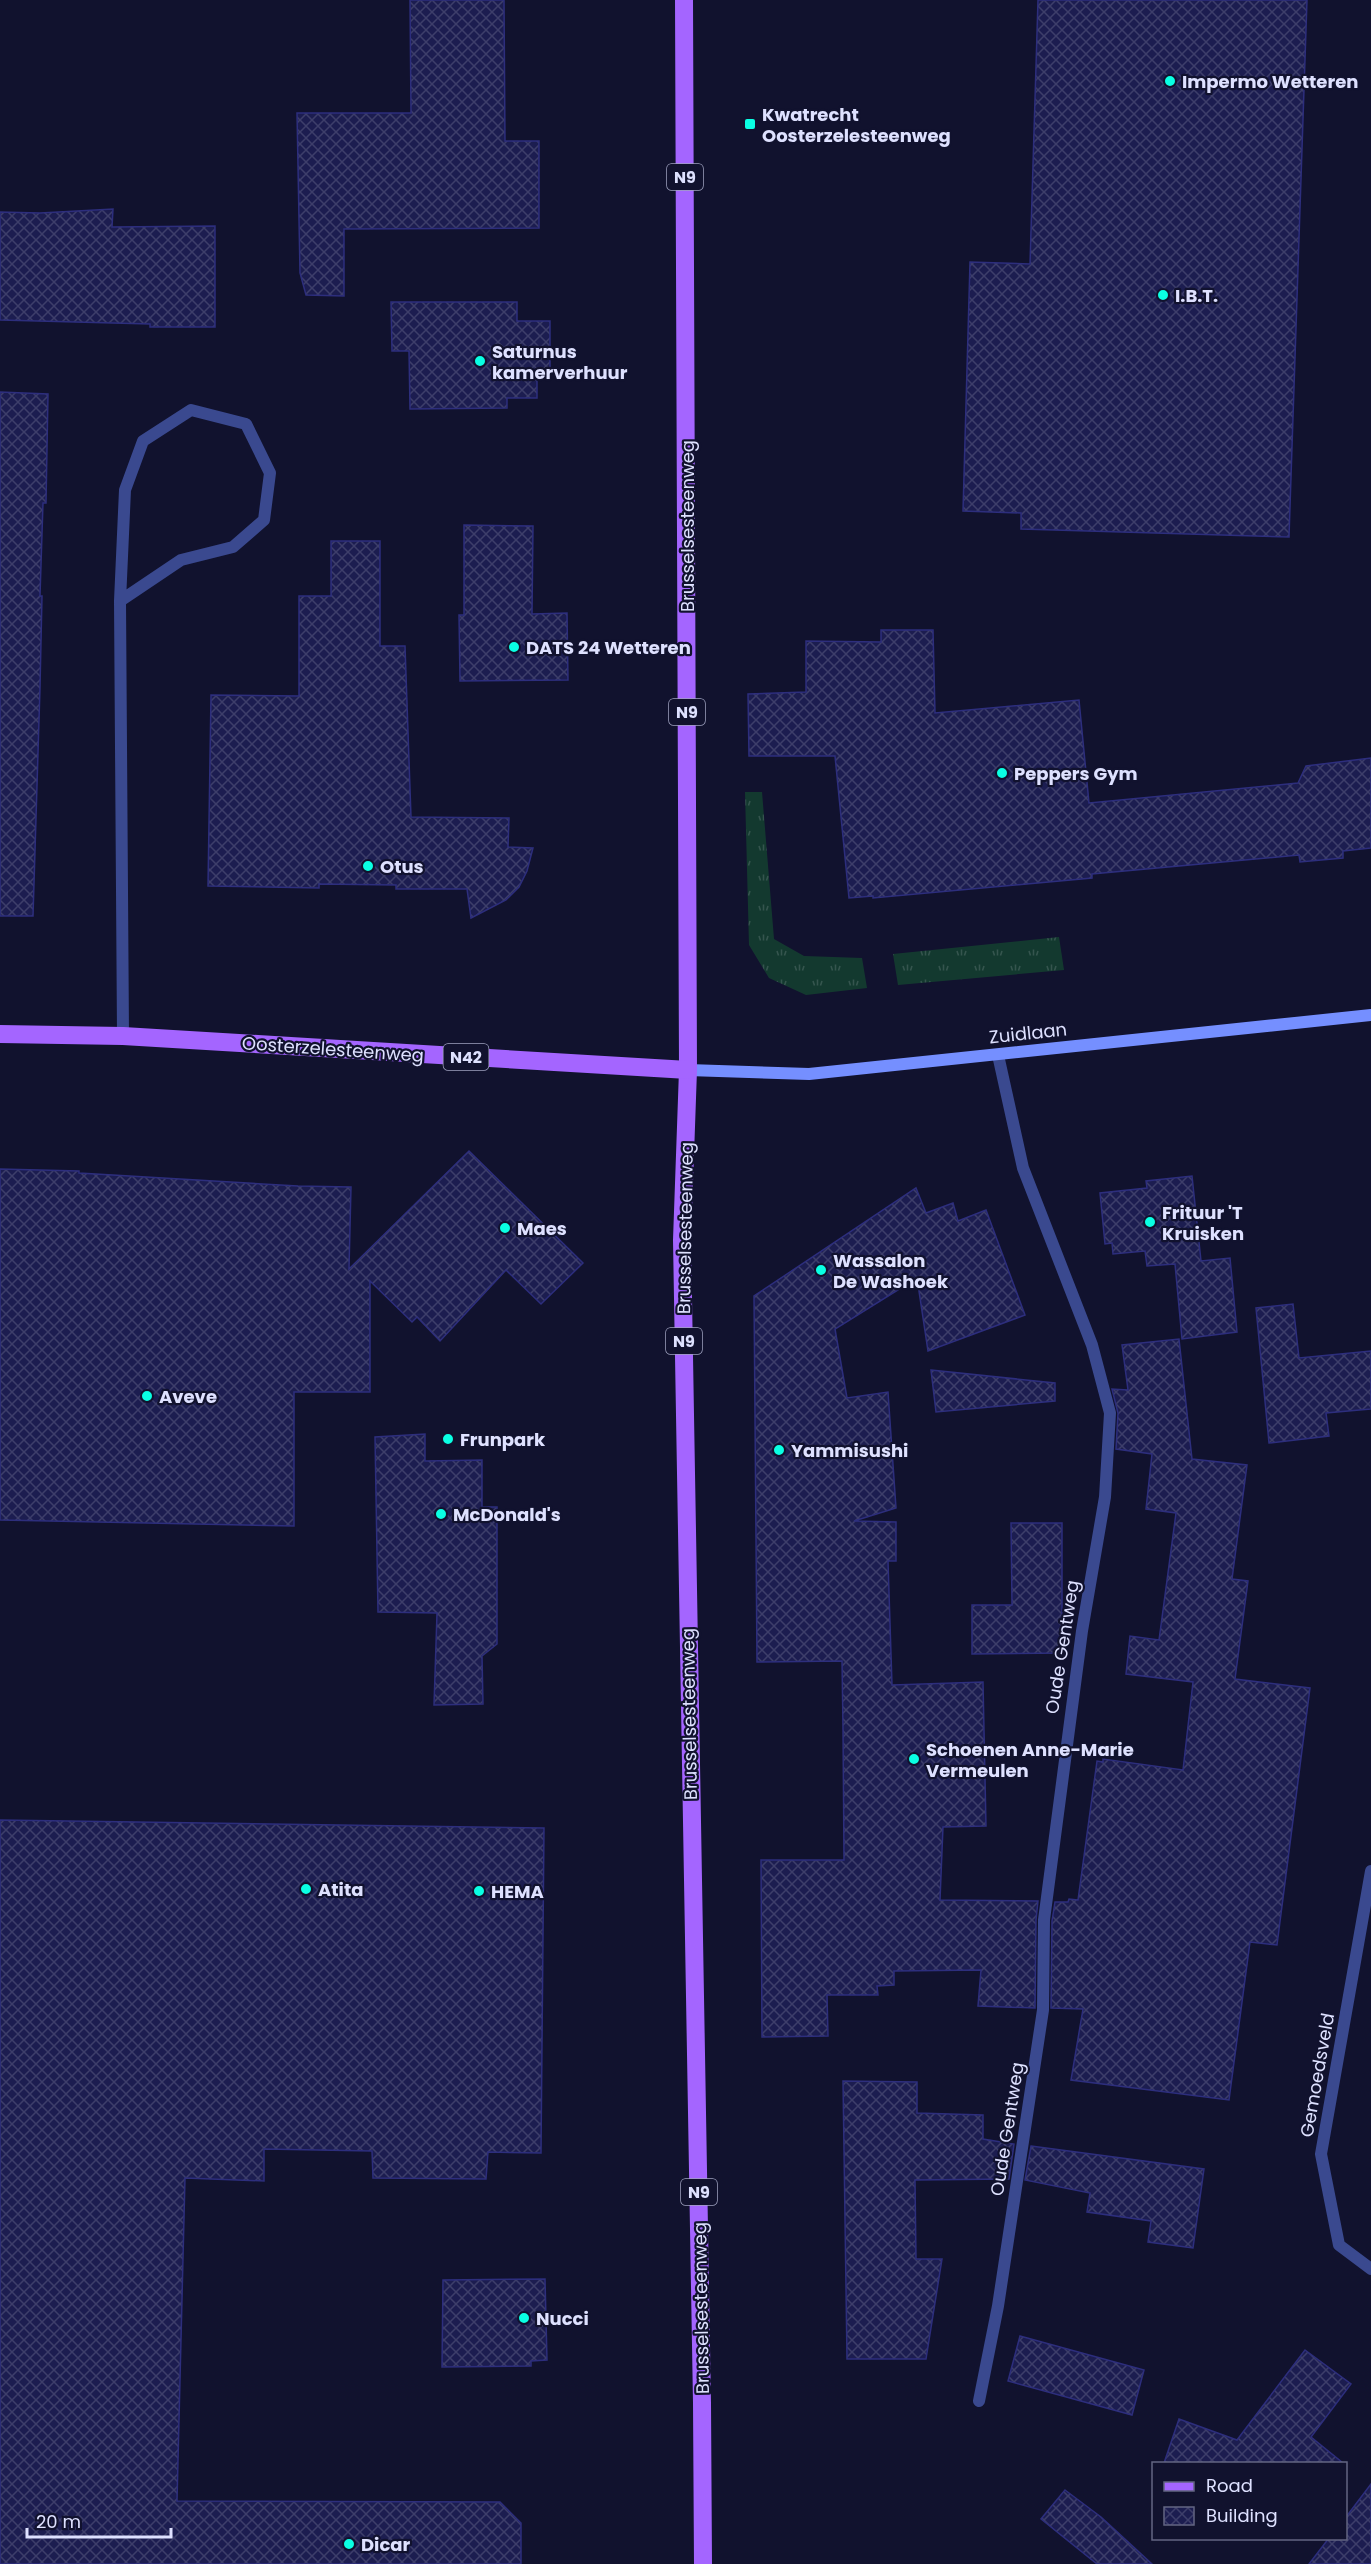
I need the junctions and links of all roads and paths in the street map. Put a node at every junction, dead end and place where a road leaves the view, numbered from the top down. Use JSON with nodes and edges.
{"nodes":[{"id":1,"x":684,"y":0,"type":"edge"},
{"id":2,"x":120,"y":601,"type":"junction"},
{"id":3,"x":1371,"y":1015,"type":"edge"},
{"id":4,"x":0,"y":1034,"type":"edge"},
{"id":5,"x":123,"y":1036,"type":"junction"},
{"id":6,"x":998,"y":1055,"type":"junction"},
{"id":7,"x":688,"y":1071,"type":"junction"},
{"id":8,"x":1371,"y":1871,"type":"edge"},
{"id":9,"x":1371,"y":2270,"type":"edge"},
{"id":10,"x":979,"y":2401,"type":"dead end"},
{"id":11,"x":703,"y":2564,"type":"edge"}],
"edges":[{"from":1,"to":7,"type":"main road","name":"Brusselsesteenweg","number":"N9"},
{"from":2,"to":2,"type":"street"},
{"from":2,"to":5,"type":"street"},
{"from":3,"to":6,"type":"main road","name":"Zuidlaan"},
{"from":4,"to":5,"type":"main road","name":"Oosterzelesteenweg","number":"N42"},
{"from":5,"to":7,"type":"main road","name":"Oosterzelesteenweg","number":"N42"},
{"from":6,"to":7,"type":"main road","name":"Zuidlaan"},
{"from":6,"to":10,"type":"street","name":"Oude Gentweg"},
{"from":7,"to":11,"type":"main road","name":"Brusselsesteenweg","number":"N9"},
{"from":8,"to":9,"type":"street","name":"Gemoedsveld"}]}
